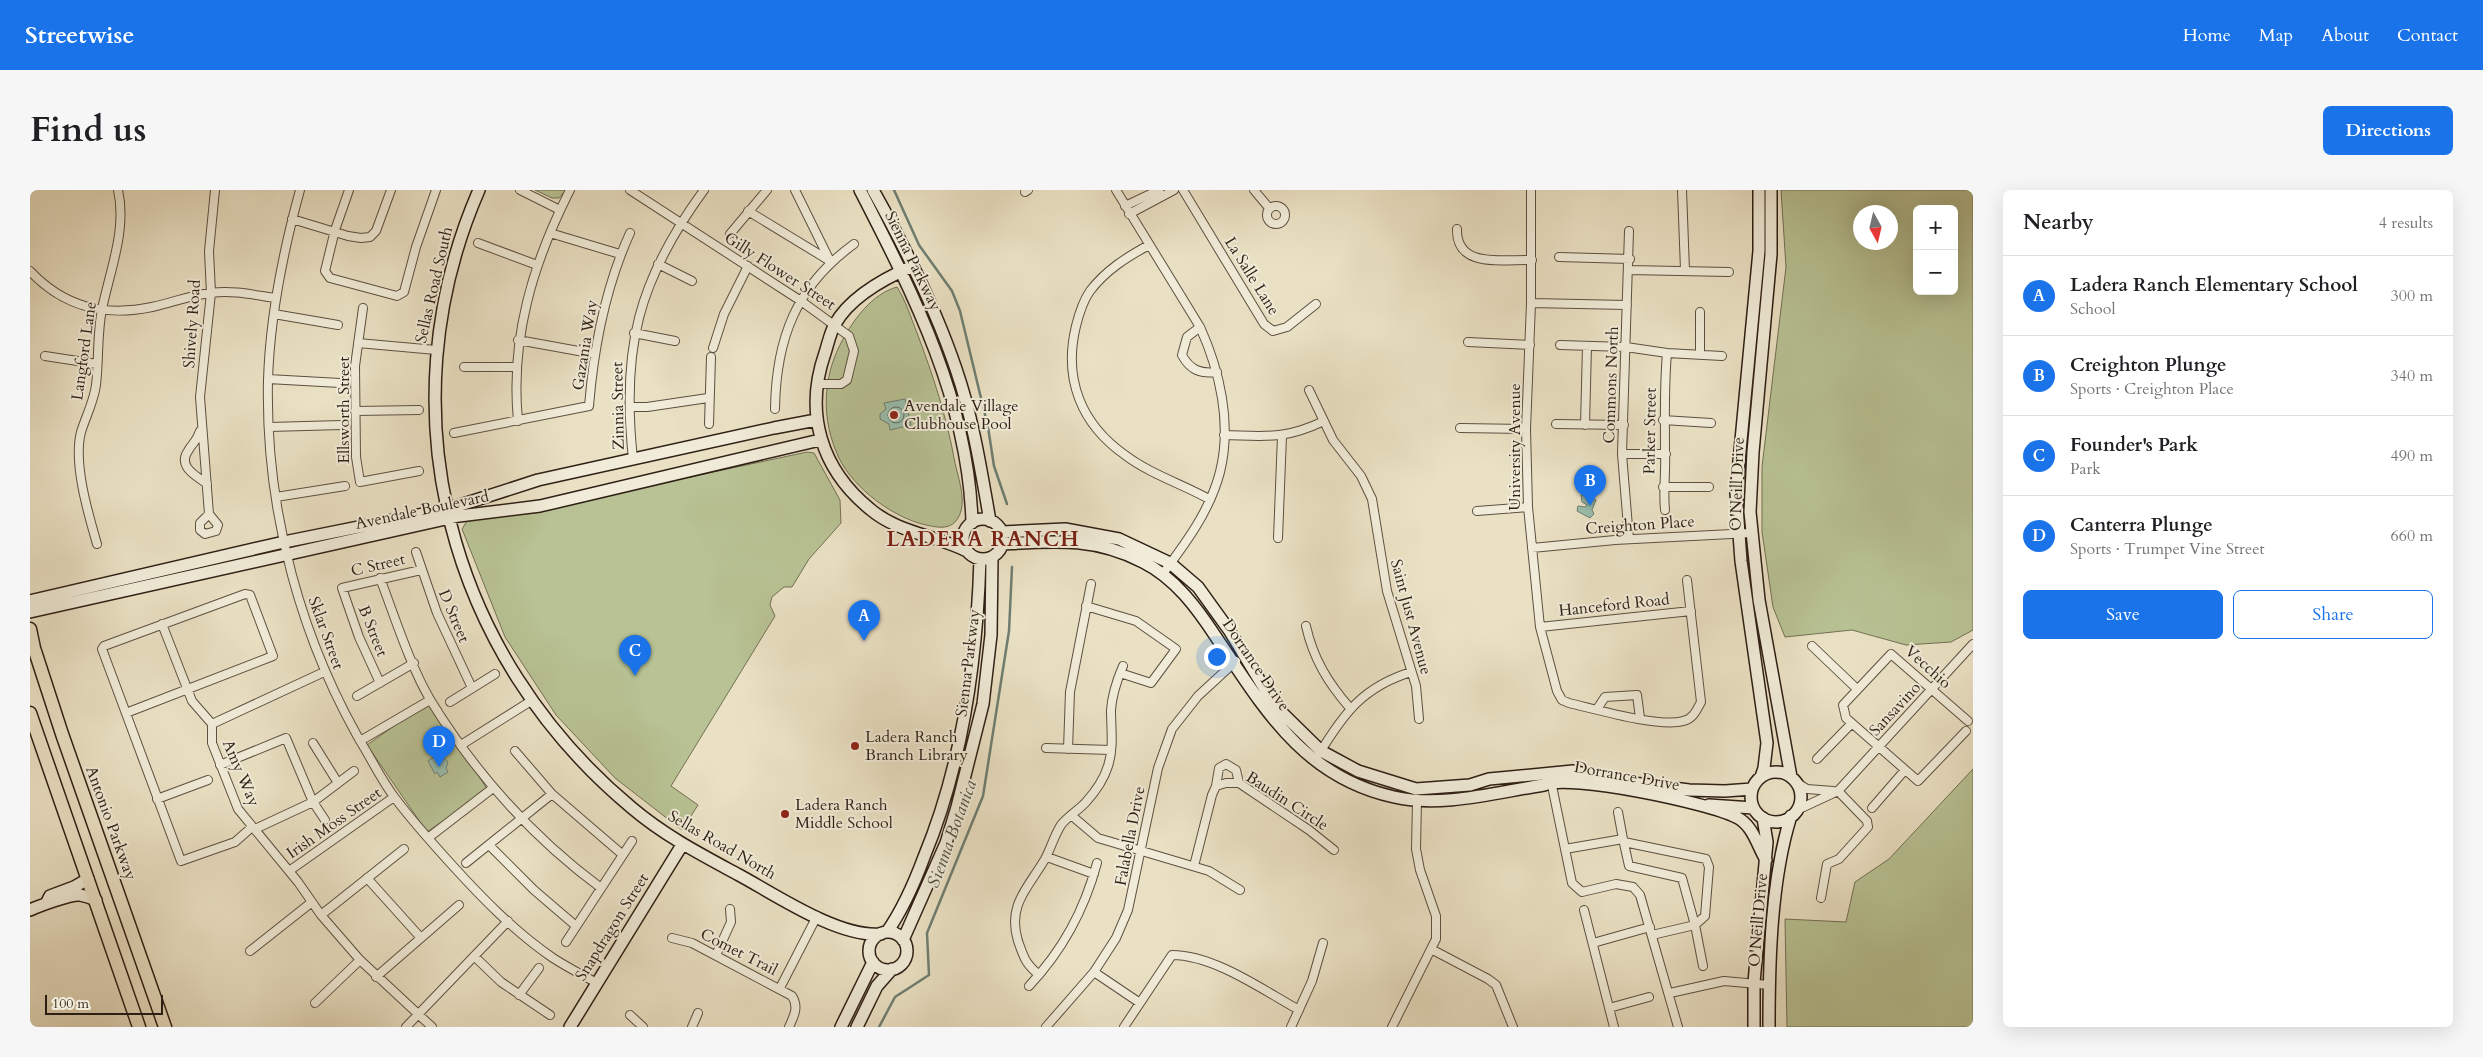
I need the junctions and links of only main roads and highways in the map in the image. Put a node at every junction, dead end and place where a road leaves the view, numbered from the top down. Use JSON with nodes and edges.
{"nodes":[{"id":1,"x":30,"y":629,"type":"edge"},
{"id":2,"x":30,"y":713,"type":"edge"},
{"id":3,"x":139,"y":1027,"type":"edge"},
{"id":4,"x":165,"y":1027,"type":"edge"}],
"edges":[{"from":1,"to":4,"type":"main road","name":"Antonio Parkway"},
{"from":2,"to":3,"type":"main road"}]}
